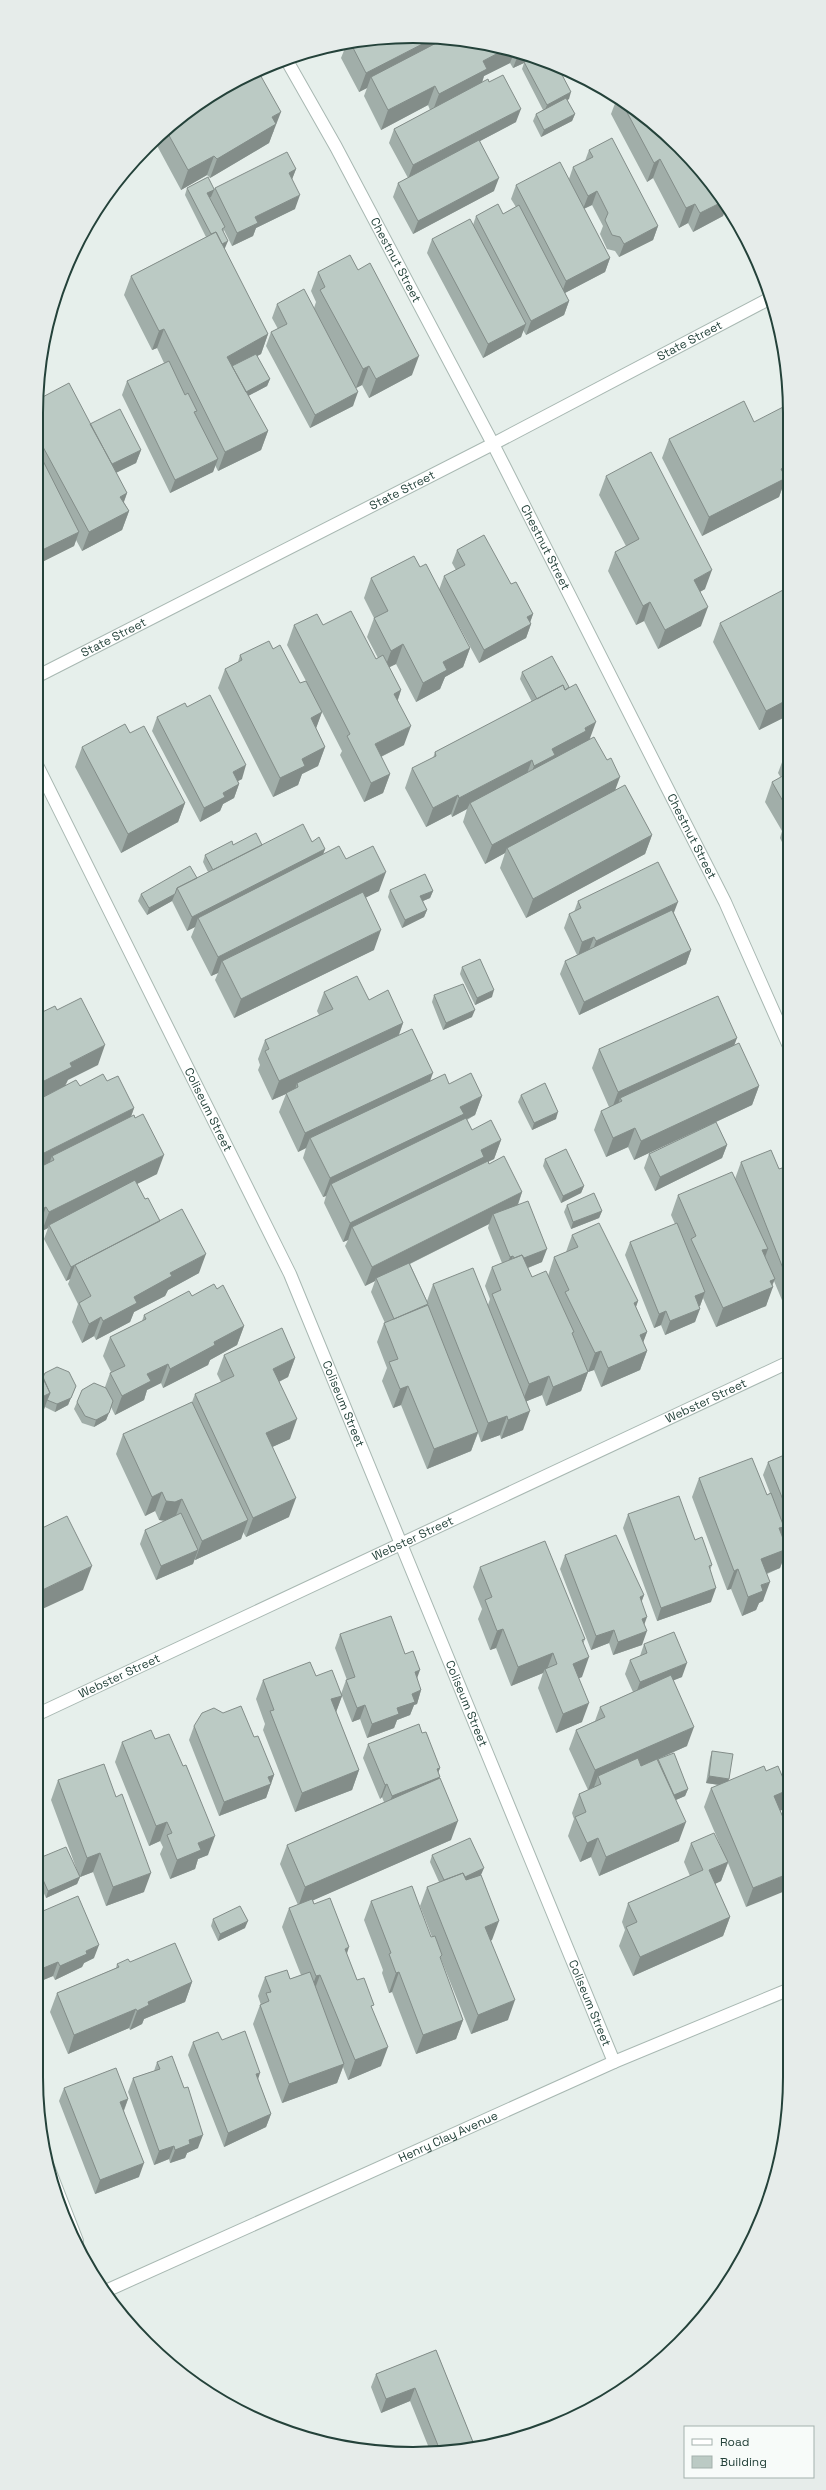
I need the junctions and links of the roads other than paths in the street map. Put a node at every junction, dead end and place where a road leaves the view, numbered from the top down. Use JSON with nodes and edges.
{"nodes":[{"id":1,"x":289,"y":65,"type":"edge"},
{"id":2,"x":765,"y":301,"type":"edge"},
{"id":3,"x":493,"y":444,"type":"junction"},
{"id":4,"x":43,"y":673,"type":"edge"},
{"id":5,"x":43,"y":776,"type":"edge"},
{"id":6,"x":783,"y":1033,"type":"edge"},
{"id":7,"x":783,"y":1365,"type":"edge"},
{"id":8,"x":401,"y":1543,"type":"junction"},
{"id":9,"x":43,"y":1712,"type":"edge"},
{"id":10,"x":783,"y":1992,"type":"edge"},
{"id":11,"x":614,"y":2062,"type":"junction"},
{"id":12,"x":110,"y":2289,"type":"edge"}],
"edges":[{"from":1,"to":3,"type":"street","name":"Chestnut Street"},
{"from":2,"to":3,"type":"street","name":"State Street"},
{"from":3,"to":4,"type":"street","name":"State Street"},
{"from":3,"to":6,"type":"street","name":"Chestnut Street"},
{"from":5,"to":8,"type":"street","name":"Coliseum Street"},
{"from":7,"to":8,"type":"street","name":"Webster Street"},
{"from":8,"to":9,"type":"street","name":"Webster Street"},
{"from":8,"to":11,"type":"street","name":"Coliseum Street"},
{"from":10,"to":11,"type":"street","name":"Henry Clay Avenue"},
{"from":11,"to":12,"type":"street","name":"Henry Clay Avenue"}]}
